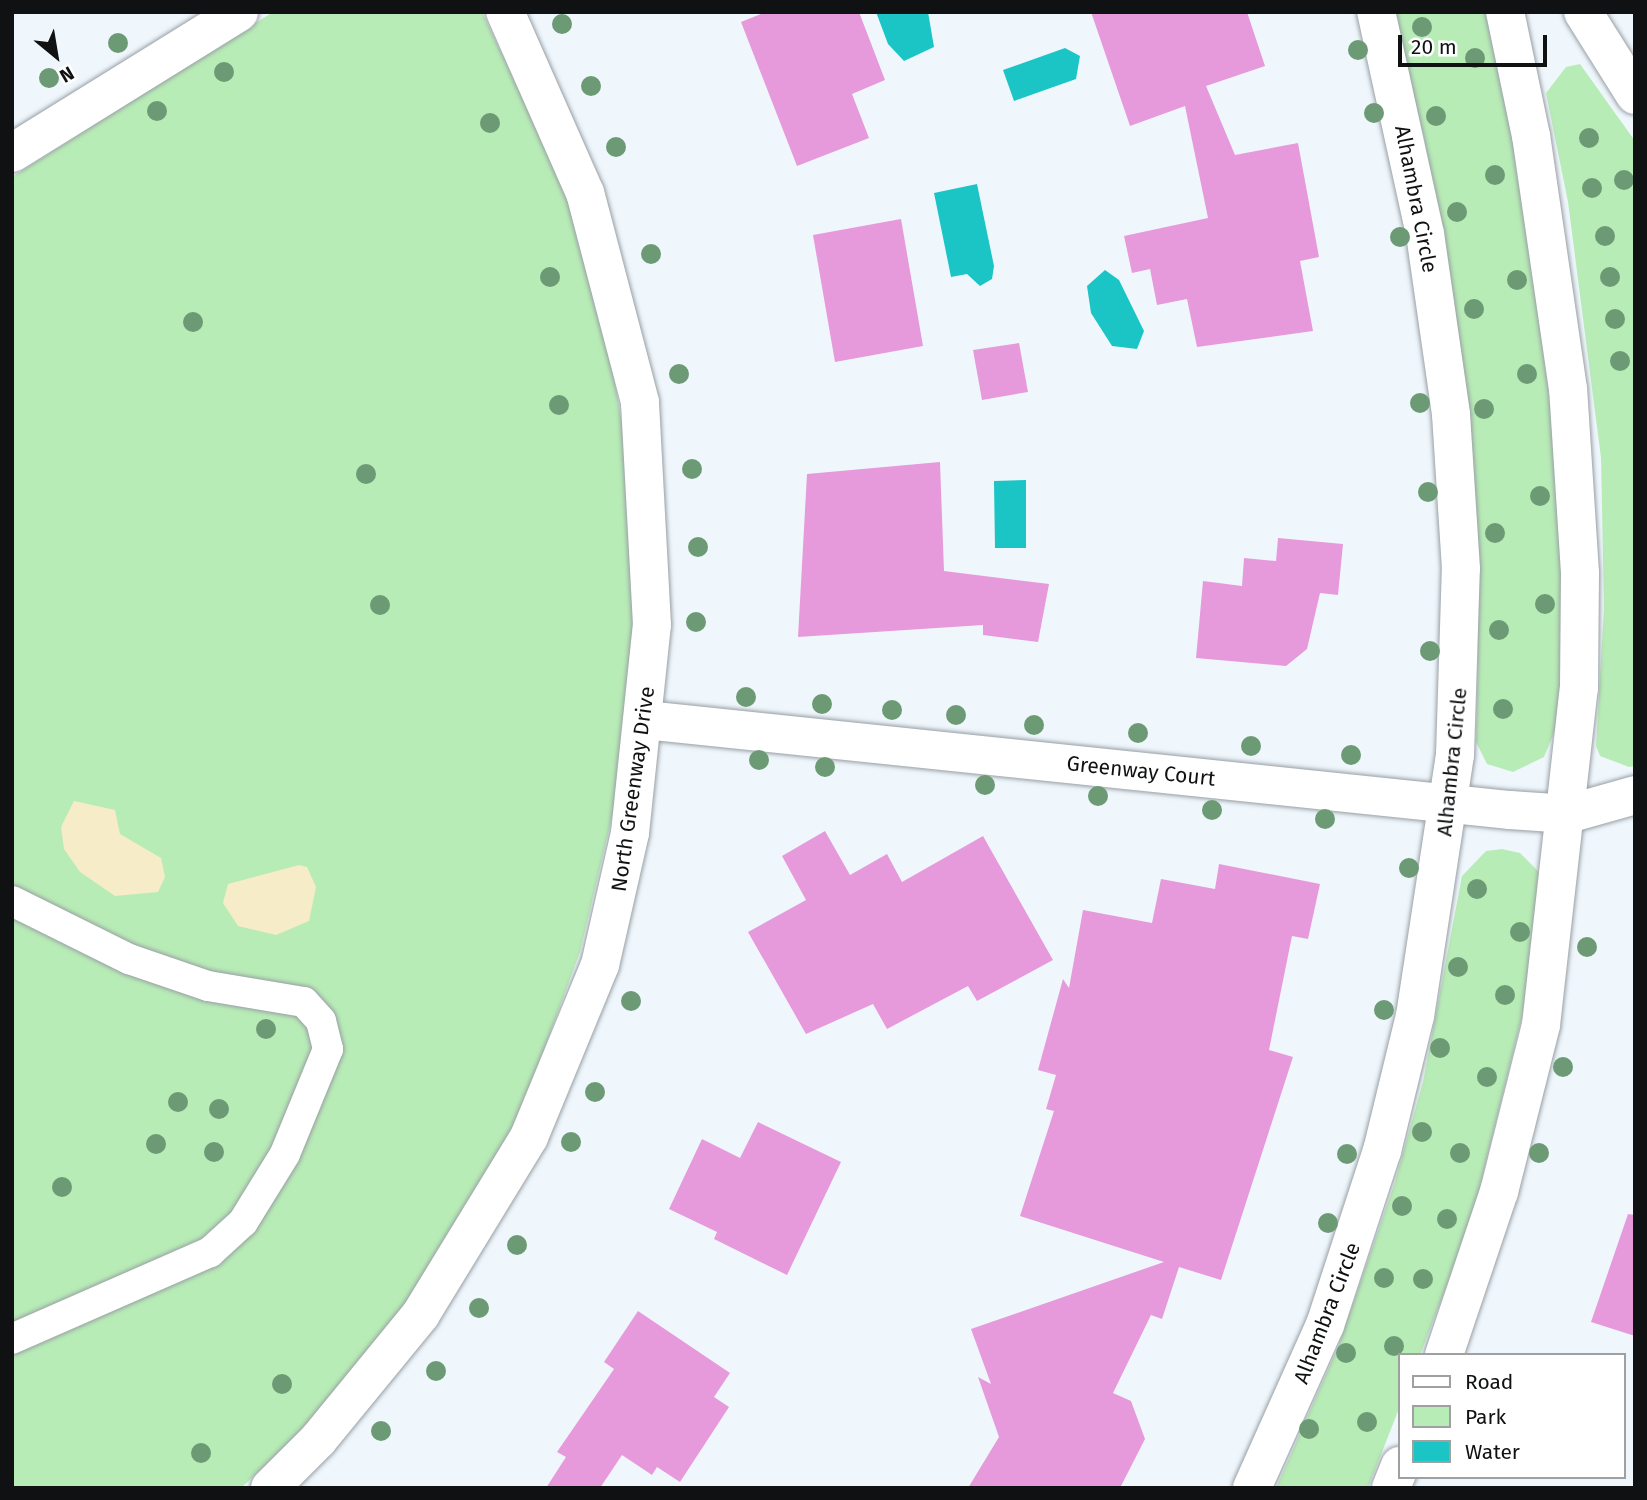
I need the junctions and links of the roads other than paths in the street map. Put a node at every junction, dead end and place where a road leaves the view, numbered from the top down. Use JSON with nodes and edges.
{"nodes":[{"id":1,"x":239,"y":12,"type":"edge"},
{"id":2,"x":505,"y":12,"type":"edge"},
{"id":3,"x":1376,"y":12,"type":"edge"},
{"id":4,"x":1505,"y":12,"type":"edge"},
{"id":5,"x":1583,"y":12,"type":"edge"},
{"id":6,"x":1635,"y":95,"type":"edge"},
{"id":7,"x":12,"y":153,"type":"edge"},
{"id":8,"x":645,"y":720,"type":"junction"},
{"id":9,"x":1635,"y":795,"type":"edge"},
{"id":10,"x":1449,"y":804,"type":"junction"},
{"id":11,"x":1568,"y":814,"type":"junction"},
{"id":12,"x":12,"y":901,"type":"edge"},
{"id":13,"x":12,"y":1339,"type":"edge"},
{"id":14,"x":1445,"y":1353,"type":"edge"},
{"id":15,"x":1398,"y":1471,"type":"edge"},
{"id":16,"x":270,"y":1488,"type":"edge"},
{"id":17,"x":1252,"y":1488,"type":"edge"},
{"id":18,"x":1391,"y":1488,"type":"edge"}],
"edges":[{"from":1,"to":7,"type":"street"},
{"from":2,"to":8,"type":"street","name":"North Greenway Drive"},
{"from":3,"to":10,"type":"street","name":"Alhambra Circle"},
{"from":4,"to":11,"type":"street"},
{"from":5,"to":6,"type":"street"},
{"from":8,"to":10,"type":"street","name":"Greenway Court"},
{"from":8,"to":16,"type":"street","name":"North Greenway Drive"},
{"from":9,"to":11,"type":"street","name":"Greenway Court"},
{"from":10,"to":11,"type":"street","name":"Greenway Court"},
{"from":10,"to":17,"type":"street","name":"Alhambra Circle"},
{"from":11,"to":14,"type":"street"},
{"from":12,"to":13,"type":"lane"},
{"from":15,"to":18,"type":"street"}]}
